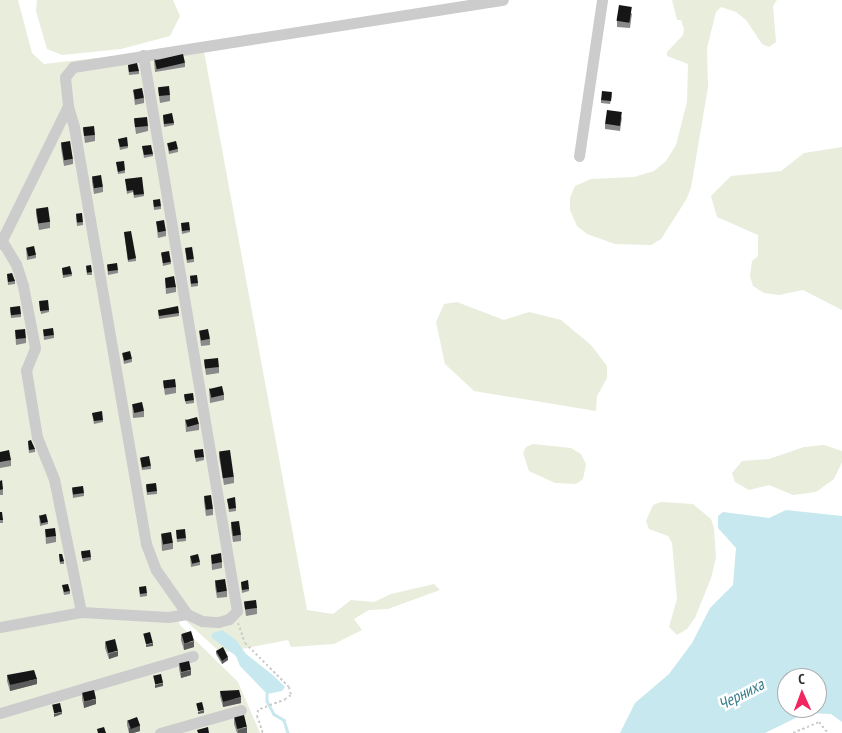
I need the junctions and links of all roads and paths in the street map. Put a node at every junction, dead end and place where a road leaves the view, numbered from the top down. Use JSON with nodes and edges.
{"nodes":[{"id":1,"x":503,"y":0,"type":"edge"},
{"id":2,"x":602,"y":0,"type":"edge"},
{"id":3,"x":143,"y":55,"type":"junction"},
{"id":4,"x":68,"y":106,"type":"junction"},
{"id":5,"x":579,"y":156,"type":"dead end"},
{"id":6,"x":1,"y":243,"type":"edge"},
{"id":7,"x":80,"y":612,"type":"junction"},
{"id":8,"x":186,"y":614,"type":"junction"},
{"id":9,"x":235,"y":615,"type":"junction"},
{"id":10,"x":0,"y":627,"type":"edge"},
{"id":11,"x":193,"y":656,"type":"dead end"},
{"id":12,"x":241,"y":710,"type":"dead end"},
{"id":13,"x":0,"y":713,"type":"edge"},
{"id":14,"x":160,"y":733,"type":"edge"},
{"id":15,"x":263,"y":733,"type":"edge"},
{"id":16,"x":793,"y":733,"type":"edge"},
{"id":17,"x":828,"y":733,"type":"edge"}],
"edges":[{"from":1,"to":3,"type":"street"},
{"from":2,"to":5,"type":"street"},
{"from":3,"to":4,"type":"street"},
{"from":3,"to":9,"type":"street"},
{"from":4,"to":6,"type":"street"},
{"from":4,"to":8,"type":"street"},
{"from":6,"to":7,"type":"street"},
{"from":7,"to":8,"type":"street"},
{"from":7,"to":10,"type":"street"},
{"from":8,"to":9,"type":"street"},
{"from":9,"to":15,"type":"path"},
{"from":11,"to":13,"type":"street"},
{"from":12,"to":14,"type":"street"},
{"from":16,"to":17,"type":"path"}]}
